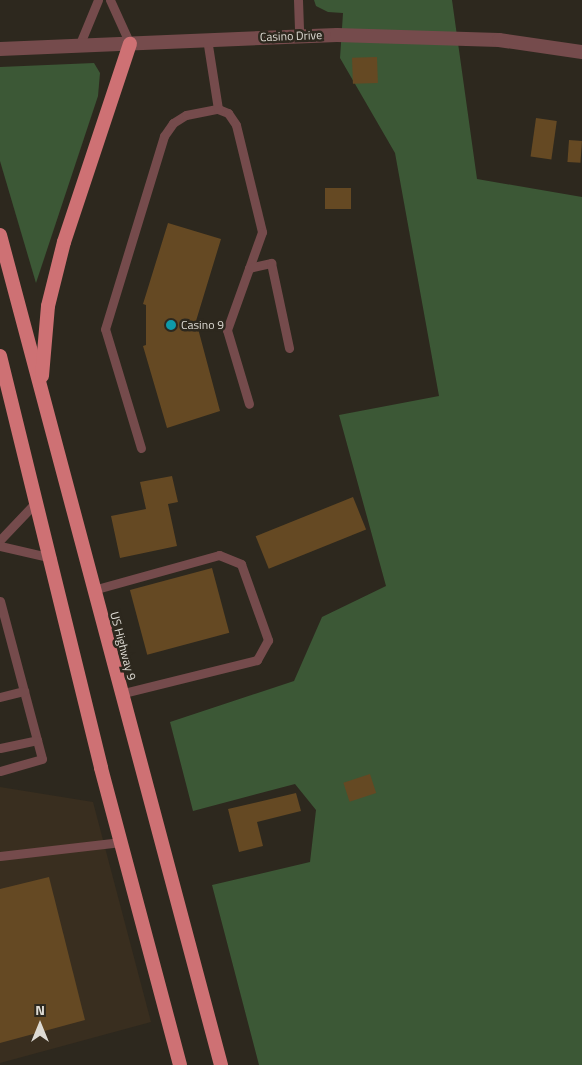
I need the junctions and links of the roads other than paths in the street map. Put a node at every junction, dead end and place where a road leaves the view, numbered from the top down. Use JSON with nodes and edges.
{"nodes":[{"id":1,"x":98,"y":0,"type":"edge"},
{"id":2,"x":110,"y":0,"type":"edge"},
{"id":3,"x":298,"y":0,"type":"edge"},
{"id":4,"x":299,"y":36,"type":"junction"},
{"id":5,"x":207,"y":39,"type":"junction"},
{"id":6,"x":130,"y":44,"type":"junction"},
{"id":7,"x":79,"y":46,"type":"junction"},
{"id":8,"x":0,"y":49,"type":"edge"},
{"id":9,"x":582,"y":52,"type":"edge"},
{"id":10,"x":218,"y":108,"type":"junction"},
{"id":11,"x":0,"y":234,"type":"edge"},
{"id":12,"x":249,"y":268,"type":"junction"},
{"id":13,"x":289,"y":348,"type":"dead end"},
{"id":14,"x":0,"y":356,"type":"edge"},
{"id":15,"x":41,"y":387,"type":"junction"},
{"id":16,"x":249,"y":404,"type":"dead end"},
{"id":17,"x":141,"y":448,"type":"dead end"},
{"id":18,"x":37,"y":501,"type":"junction"},
{"id":19,"x":0,"y":540,"type":"edge"},
{"id":20,"x":0,"y":546,"type":"edge"},
{"id":21,"x":52,"y":558,"type":"junction"},
{"id":22,"x":93,"y":590,"type":"junction"},
{"id":23,"x":0,"y":601,"type":"edge"},
{"id":24,"x":24,"y":691,"type":"junction"},
{"id":25,"x":120,"y":694,"type":"junction"},
{"id":26,"x":0,"y":697,"type":"edge"},
{"id":27,"x":37,"y":740,"type":"junction"},
{"id":28,"x":0,"y":748,"type":"edge"},
{"id":29,"x":0,"y":771,"type":"edge"},
{"id":30,"x":122,"y":842,"type":"junction"},
{"id":31,"x":0,"y":856,"type":"edge"},
{"id":32,"x":180,"y":1065,"type":"edge"},
{"id":33,"x":222,"y":1065,"type":"edge"}],
"edges":[{"from":1,"to":7,"type":"lane"},
{"from":2,"to":6,"type":"lane"},
{"from":3,"to":4,"type":"lane"},
{"from":4,"to":5,"type":"street","name":"Casino Drive"},
{"from":4,"to":9,"type":"street","name":"Casino Drive"},
{"from":5,"to":6,"type":"street","name":"Casino Drive"},
{"from":5,"to":10,"type":"lane"},
{"from":6,"to":7,"type":"street","name":"Casino Drive"},
{"from":6,"to":15,"type":"highway"},
{"from":7,"to":8,"type":"street","name":"Casino Drive"},
{"from":10,"to":12,"type":"lane"},
{"from":10,"to":17,"type":"lane"},
{"from":11,"to":15,"type":"highway","name":"US Highway 9"},
{"from":12,"to":13,"type":"lane"},
{"from":12,"to":16,"type":"lane"},
{"from":14,"to":18,"type":"highway"},
{"from":15,"to":22,"type":"highway","name":"US Highway 9"},
{"from":18,"to":19,"type":"lane"},
{"from":18,"to":21,"type":"highway"},
{"from":20,"to":21,"type":"lane"},
{"from":21,"to":30,"type":"highway"},
{"from":22,"to":25,"type":"highway","name":"US Highway 9"},
{"from":22,"to":25,"type":"lane"},
{"from":23,"to":24,"type":"lane"},
{"from":24,"to":26,"type":"lane"},
{"from":24,"to":27,"type":"lane"},
{"from":25,"to":33,"type":"highway","name":"US Highway 9"},
{"from":27,"to":28,"type":"lane"},
{"from":27,"to":29,"type":"lane"},
{"from":30,"to":31,"type":"lane"},
{"from":30,"to":32,"type":"highway"}]}
